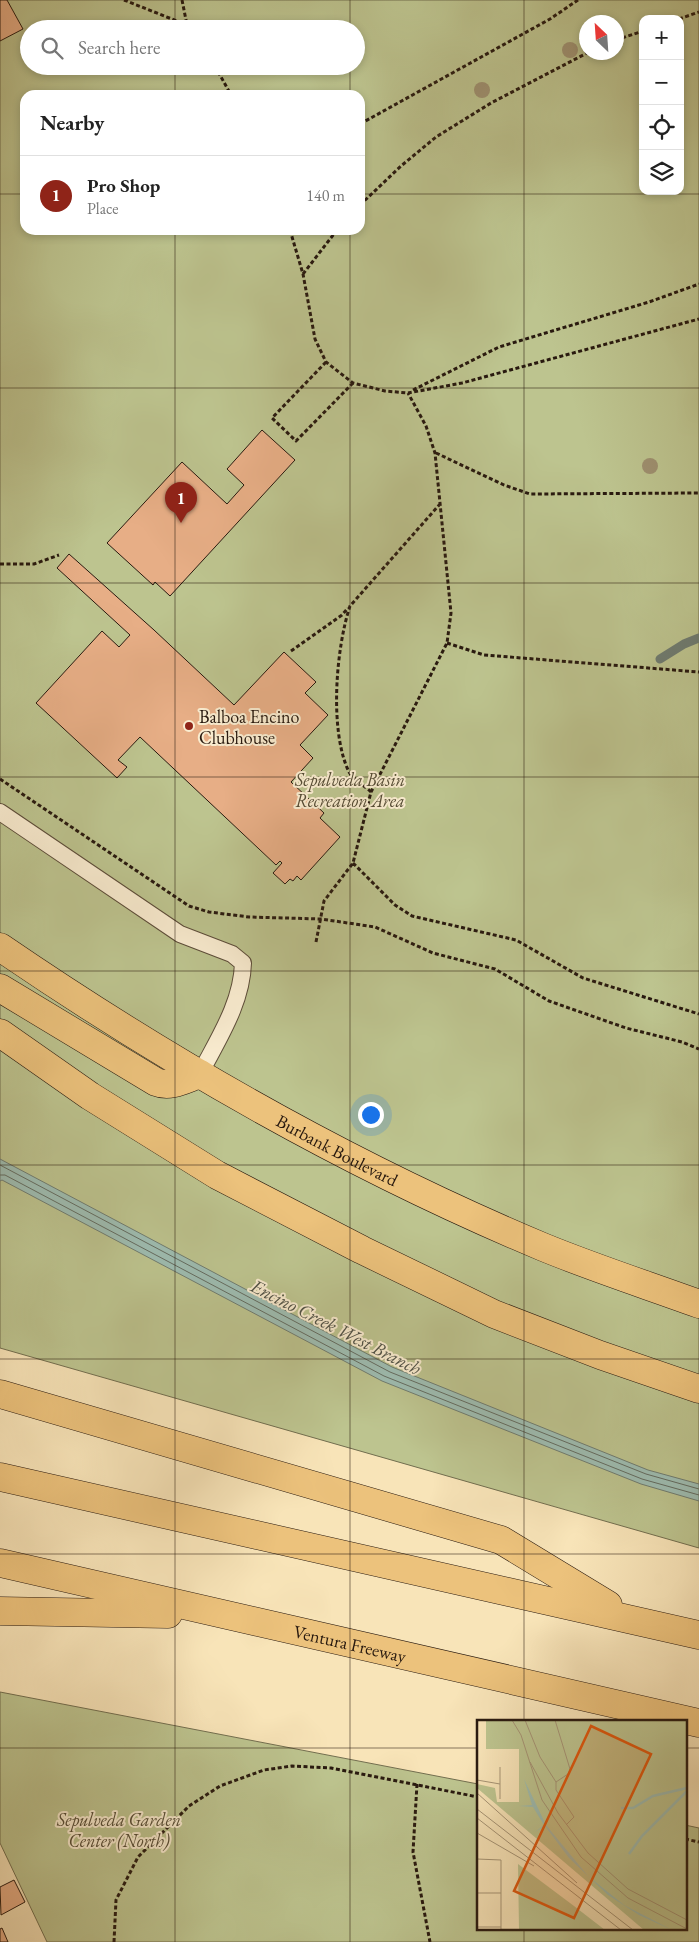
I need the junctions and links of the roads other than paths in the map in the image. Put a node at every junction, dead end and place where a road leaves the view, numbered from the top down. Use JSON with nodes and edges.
{"nodes":[{"id":1,"x":0,"y":812,"type":"edge"},
{"id":2,"x":0,"y":947,"type":"edge"},
{"id":3,"x":0,"y":988,"type":"edge"},
{"id":4,"x":0,"y":1033,"type":"edge"},
{"id":5,"x":200,"y":1074,"type":"junction"},
{"id":6,"x":699,"y":1304,"type":"edge"},
{"id":7,"x":699,"y":1388,"type":"edge"},
{"id":8,"x":0,"y":1394,"type":"edge"},
{"id":9,"x":0,"y":1477,"type":"edge"},
{"id":10,"x":0,"y":1563,"type":"edge"},
{"id":11,"x":0,"y":1611,"type":"edge"},
{"id":12,"x":223,"y":1614,"type":"junction"},
{"id":13,"x":628,"y":1618,"type":"junction"},
{"id":14,"x":699,"y":1634,"type":"edge"},
{"id":15,"x":686,"y":1720,"type":"edge"},
{"id":16,"x":686,"y":1720,"type":"edge"},
{"id":17,"x":699,"y":1723,"type":"edge"}],
"edges":[{"from":1,"to":5,"type":"lane"},
{"from":2,"to":5,"type":"main road","name":"Burbank Boulevard"},
{"from":3,"to":5,"type":"main road"},
{"from":4,"to":7,"type":"main road"},
{"from":5,"to":6,"type":"main road","name":"Burbank Boulevard"},
{"from":8,"to":13,"type":"main road"},
{"from":9,"to":13,"type":"main road"},
{"from":10,"to":12,"type":"main road","name":"Ventura Freeway"},
{"from":11,"to":12,"type":"main road"},
{"from":12,"to":15,"type":"main road","name":"Ventura Freeway"},
{"from":13,"to":14,"type":"main road"},
{"from":16,"to":17,"type":"main road","name":"Ventura Freeway"}]}
